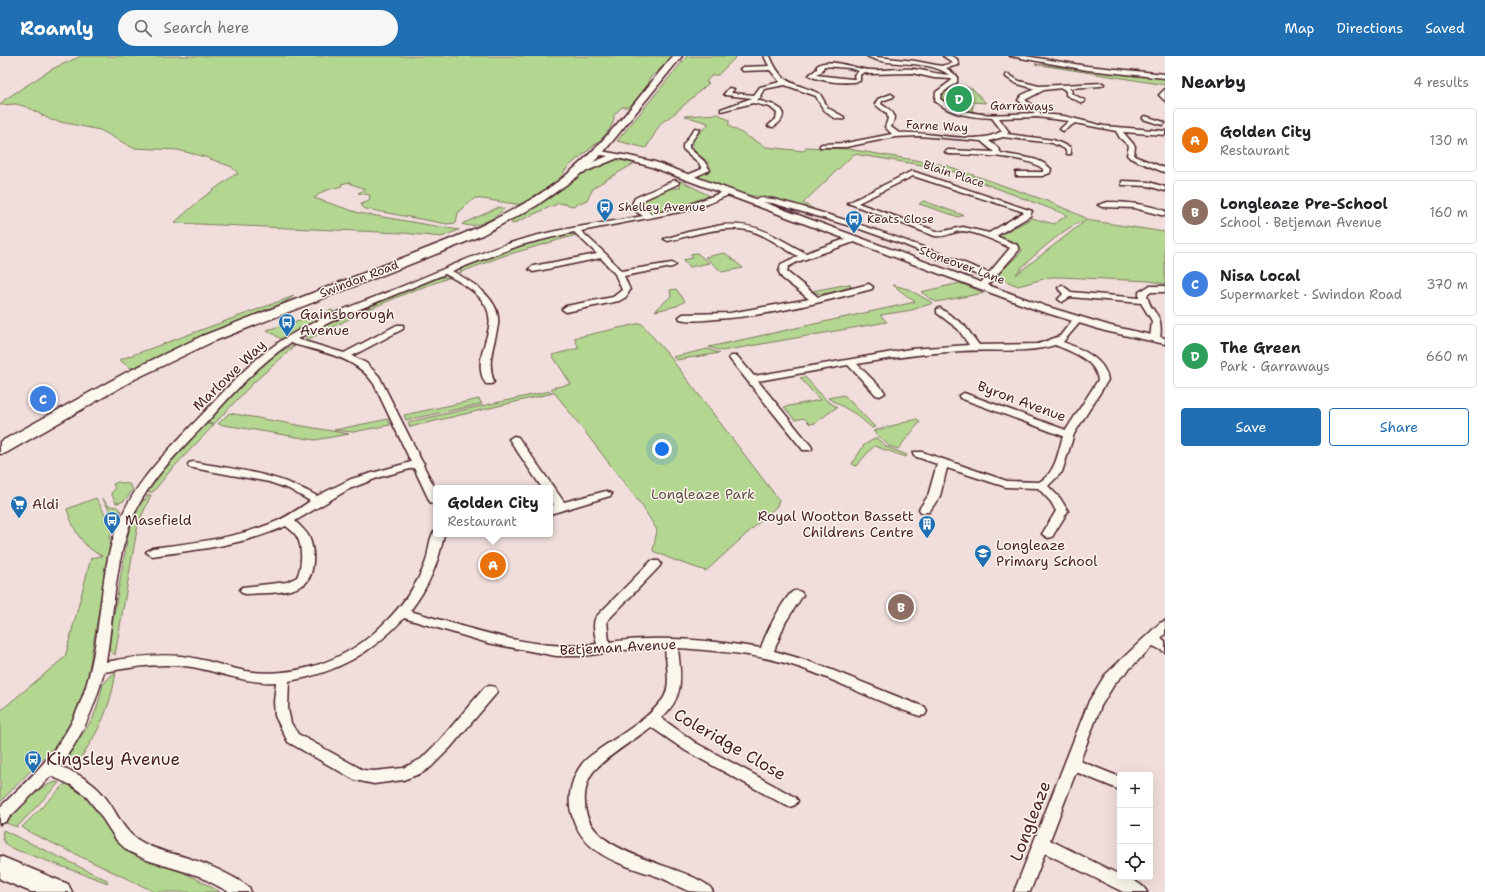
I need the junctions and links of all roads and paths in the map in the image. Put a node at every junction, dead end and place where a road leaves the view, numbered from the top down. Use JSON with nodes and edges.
{"nodes":[{"id":1,"x":678,"y":56,"type":"edge"},
{"id":2,"x":767,"y":56,"type":"edge"},
{"id":3,"x":870,"y":56,"type":"edge"},
{"id":4,"x":946,"y":56,"type":"edge"},
{"id":5,"x":1013,"y":56,"type":"edge"},
{"id":6,"x":834,"y":58,"type":"dead end"},
{"id":7,"x":888,"y":58,"type":"edge"},
{"id":8,"x":828,"y":64,"type":"junction"},
{"id":9,"x":772,"y":68,"type":"junction"},
{"id":10,"x":941,"y":68,"type":"junction"},
{"id":11,"x":743,"y":69,"type":"dead end"},
{"id":12,"x":862,"y":70,"type":"junction"},
{"id":13,"x":1008,"y":76,"type":"dead end"},
{"id":14,"x":1165,"y":76,"type":"edge"},
{"id":15,"x":955,"y":77,"type":"junction"},
{"id":16,"x":1067,"y":79,"type":"dead end"},
{"id":17,"x":784,"y":82,"type":"junction"},
{"id":18,"x":1101,"y":84,"type":"dead end"},
{"id":19,"x":1078,"y":86,"type":"junction"},
{"id":20,"x":1064,"y":87,"type":"junction"},
{"id":21,"x":731,"y":88,"type":"dead end"},
{"id":22,"x":1040,"y":88,"type":"junction"},
{"id":23,"x":1165,"y":91,"type":"edge"},
{"id":24,"x":891,"y":96,"type":"dead end"},
{"id":25,"x":756,"y":99,"type":"junction"},
{"id":26,"x":1165,"y":99,"type":"edge"},
{"id":27,"x":1082,"y":101,"type":"dead end"},
{"id":28,"x":723,"y":110,"type":"dead end"},
{"id":29,"x":1039,"y":115,"type":"junction"},
{"id":30,"x":994,"y":116,"type":"junction"},
{"id":31,"x":842,"y":118,"type":"dead end"},
{"id":32,"x":1145,"y":118,"type":"dead end"},
{"id":33,"x":1073,"y":121,"type":"junction"},
{"id":34,"x":1163,"y":123,"type":"edge"},
{"id":35,"x":771,"y":126,"type":"dead end"},
{"id":36,"x":697,"y":128,"type":"dead end"},
{"id":37,"x":1063,"y":129,"type":"dead end"},
{"id":38,"x":1119,"y":130,"type":"junction"},
{"id":39,"x":1164,"y":133,"type":"edge"},
{"id":40,"x":897,"y":135,"type":"junction"},
{"id":41,"x":1003,"y":135,"type":"junction"},
{"id":42,"x":982,"y":139,"type":"junction"},
{"id":43,"x":822,"y":146,"type":"dead end"},
{"id":44,"x":598,"y":152,"type":"junction"},
{"id":45,"x":948,"y":152,"type":"dead end"},
{"id":46,"x":1069,"y":153,"type":"dead end"},
{"id":47,"x":999,"y":154,"type":"junction"},
{"id":48,"x":622,"y":156,"type":"junction"},
{"id":49,"x":1163,"y":170,"type":"dead end"},
{"id":50,"x":579,"y":171,"type":"junction"},
{"id":51,"x":1019,"y":174,"type":"dead end"},
{"id":52,"x":688,"y":178,"type":"junction"},
{"id":53,"x":1125,"y":183,"type":"dead end"},
{"id":54,"x":674,"y":185,"type":"dead end"},
{"id":55,"x":1165,"y":189,"type":"edge"},
{"id":56,"x":729,"y":193,"type":"junction"},
{"id":57,"x":753,"y":202,"type":"junction"},
{"id":58,"x":1102,"y":205,"type":"dead end"},
{"id":59,"x":1165,"y":214,"type":"edge"},
{"id":60,"x":650,"y":217,"type":"junction"},
{"id":61,"x":576,"y":230,"type":"junction"},
{"id":62,"x":988,"y":237,"type":"junction"},
{"id":63,"x":668,"y":239,"type":"dead end"},
{"id":64,"x":854,"y":239,"type":"junction"},
{"id":65,"x":602,"y":255,"type":"junction"},
{"id":66,"x":805,"y":256,"type":"junction"},
{"id":67,"x":672,"y":265,"type":"dead end"},
{"id":68,"x":533,"y":270,"type":"dead end"},
{"id":69,"x":446,"y":271,"type":"junction"},
{"id":70,"x":619,"y":274,"type":"junction"},
{"id":71,"x":990,"y":277,"type":"junction"},
{"id":72,"x":982,"y":286,"type":"junction"},
{"id":73,"x":869,"y":287,"type":"dead end"},
{"id":74,"x":1165,"y":289,"type":"edge"},
{"id":75,"x":1064,"y":294,"type":"dead end"},
{"id":76,"x":816,"y":300,"type":"junction"},
{"id":77,"x":1144,"y":301,"type":"junction"},
{"id":78,"x":566,"y":309,"type":"dead end"},
{"id":79,"x":940,"y":311,"type":"dead end"},
{"id":80,"x":683,"y":317,"type":"dead end"},
{"id":81,"x":1077,"y":320,"type":"junction"},
{"id":82,"x":400,"y":328,"type":"dead end"},
{"id":83,"x":1155,"y":339,"type":"junction"},
{"id":84,"x":290,"y":340,"type":"junction"},
{"id":85,"x":1165,"y":341,"type":"edge"},
{"id":86,"x":1056,"y":342,"type":"junction"},
{"id":87,"x":976,"y":348,"type":"junction"},
{"id":88,"x":344,"y":357,"type":"junction"},
{"id":89,"x":734,"y":358,"type":"dead end"},
{"id":90,"x":850,"y":362,"type":"junction"},
{"id":91,"x":752,"y":379,"type":"junction"},
{"id":92,"x":489,"y":382,"type":"dead end"},
{"id":93,"x":880,"y":393,"type":"dead end"},
{"id":94,"x":964,"y":396,"type":"dead end"},
{"id":95,"x":1069,"y":434,"type":"junction"},
{"id":96,"x":514,"y":439,"type":"dead end"},
{"id":97,"x":807,"y":448,"type":"dead end"},
{"id":98,"x":0,"y":449,"type":"edge"},
{"id":99,"x":918,"y":454,"type":"dead end"},
{"id":100,"x":419,"y":463,"type":"junction"},
{"id":101,"x":943,"y":463,"type":"junction"},
{"id":102,"x":193,"y":465,"type":"dead end"},
{"id":103,"x":546,"y":485,"type":"edge"},
{"id":104,"x":1041,"y":485,"type":"junction"},
{"id":105,"x":606,"y":494,"type":"dead end"},
{"id":106,"x":433,"y":495,"type":"edge"},
{"id":107,"x":317,"y":501,"type":"junction"},
{"id":108,"x":555,"y":508,"type":"edge"},
{"id":109,"x":925,"y":509,"type":"dead end"},
{"id":110,"x":288,"y":521,"type":"junction"},
{"id":111,"x":1048,"y":534,"type":"dead end"},
{"id":112,"x":437,"y":537,"type":"edge"},
{"id":113,"x":152,"y":552,"type":"dead end"},
{"id":114,"x":655,"y":564,"type":"dead end"},
{"id":115,"x":246,"y":590,"type":"dead end"},
{"id":116,"x":797,"y":595,"type":"dead end"},
{"id":117,"x":402,"y":613,"type":"junction"},
{"id":118,"x":1165,"y":626,"type":"edge"},
{"id":119,"x":1152,"y":639,"type":"junction"},
{"id":120,"x":670,"y":644,"type":"junction"},
{"id":121,"x":1165,"y":647,"type":"edge"},
{"id":122,"x":604,"y":648,"type":"junction"},
{"id":123,"x":766,"y":654,"type":"junction"},
{"id":124,"x":98,"y":668,"type":"junction"},
{"id":125,"x":283,"y":677,"type":"junction"},
{"id":126,"x":490,"y":691,"type":"dead end"},
{"id":127,"x":920,"y":711,"type":"dead end"},
{"id":128,"x":651,"y":719,"type":"junction"},
{"id":129,"x":1072,"y":764,"type":"junction"},
{"id":130,"x":48,"y":768,"type":"junction"},
{"id":131,"x":1117,"y":783,"type":"edge"},
{"id":132,"x":790,"y":801,"type":"dead end"},
{"id":133,"x":0,"y":816,"type":"edge"},
{"id":134,"x":1041,"y":844,"type":"junction"},
{"id":135,"x":0,"y":867,"type":"edge"},
{"id":136,"x":59,"y":892,"type":"edge"},
{"id":137,"x":243,"y":892,"type":"edge"},
{"id":138,"x":705,"y":892,"type":"edge"},
{"id":139,"x":1022,"y":892,"type":"edge"},
{"id":140,"x":1139,"y":892,"type":"edge"}],
"edges":[{"from":1,"to":44,"type":"main road","name":"Swindon Road"},
{"from":2,"to":9,"type":"street"},
{"from":3,"to":7,"type":"street"},
{"from":4,"to":10,"type":"street"},
{"from":5,"to":14,"type":"street"},
{"from":6,"to":8,"type":"street"},
{"from":7,"to":10,"type":"street"},
{"from":8,"to":12,"type":"street"},
{"from":8,"to":12,"type":"street"},
{"from":9,"to":11,"type":"street"},
{"from":9,"to":17,"type":"street"},
{"from":10,"to":15,"type":"street"},
{"from":12,"to":15,"type":"street"},
{"from":13,"to":22,"type":"street"},
{"from":15,"to":30,"type":"street","name":"Garraways"},
{"from":16,"to":19,"type":"street"},
{"from":17,"to":25,"type":"street"},
{"from":17,"to":31,"type":"street"},
{"from":18,"to":19,"type":"street"},
{"from":19,"to":20,"type":"street"},
{"from":20,"to":22,"type":"street"},
{"from":20,"to":27,"type":"street"},
{"from":21,"to":25,"type":"street"},
{"from":22,"to":29,"type":"street"},
{"from":23,"to":26,"type":"street"},
{"from":24,"to":40,"type":"street"},
{"from":25,"to":28,"type":"street"},
{"from":25,"to":35,"type":"street"},
{"from":29,"to":30,"type":"street","name":"Garraways"},
{"from":29,"to":33,"type":"street","name":"Garraways"},
{"from":30,"to":41,"type":"street"},
{"from":32,"to":34,"type":"street"},
{"from":33,"to":37,"type":"street"},
{"from":33,"to":38,"type":"street","name":"Garraways"},
{"from":34,"to":39,"type":"street"},
{"from":36,"to":52,"type":"street"},
{"from":38,"to":39,"type":"street","name":"Garraways"},
{"from":38,"to":49,"type":"street"},
{"from":40,"to":42,"type":"street","name":"Farne Way"},
{"from":40,"to":43,"type":"street","name":"Farne Way"},
{"from":41,"to":42,"type":"street","name":"Farne Way"},
{"from":41,"to":46,"type":"street"},
{"from":42,"to":47,"type":"street"},
{"from":44,"to":48,"type":"street","name":"Stoneover Lane"},
{"from":44,"to":50,"type":"main road","name":"Swindon Road"},
{"from":45,"to":47,"type":"street"},
{"from":47,"to":51,"type":"street"},
{"from":48,"to":50,"type":"street"},
{"from":48,"to":52,"type":"street","name":"Stoneover Lane"},
{"from":50,"to":98,"type":"main road","name":"Swindon Road"},
{"from":52,"to":56,"type":"street","name":"Stoneover Lane"},
{"from":53,"to":55,"type":"street"},
{"from":54,"to":60,"type":"street"},
{"from":56,"to":57,"type":"street","name":"Stoneover Lane"},
{"from":56,"to":60,"type":"street","name":"Marlowe Way"},
{"from":57,"to":64,"type":"street","name":"Stoneover Lane"},
{"from":57,"to":71,"type":"street","name":"Stoneover Lane"},
{"from":58,"to":59,"type":"street"},
{"from":60,"to":61,"type":"street","name":"Marlowe Way"},
{"from":61,"to":65,"type":"street"},
{"from":61,"to":69,"type":"street","name":"Marlowe Way"},
{"from":62,"to":62,"type":"street","name":"Blain Place"},
{"from":62,"to":71,"type":"street","name":"Blain Place"},
{"from":63,"to":66,"type":"street"},
{"from":64,"to":66,"type":"street"},
{"from":64,"to":72,"type":"street","name":"Stoneover Lane"},
{"from":65,"to":68,"type":"street"},
{"from":65,"to":70,"type":"street"},
{"from":66,"to":76,"type":"street"},
{"from":67,"to":70,"type":"street"},
{"from":69,"to":84,"type":"street","name":"Marlowe Way"},
{"from":69,"to":92,"type":"street"},
{"from":70,"to":78,"type":"street"},
{"from":71,"to":72,"type":"street","name":"Blain Place"},
{"from":72,"to":81,"type":"street","name":"Stoneover Lane"},
{"from":73,"to":76,"type":"street"},
{"from":74,"to":77,"type":"street"},
{"from":75,"to":77,"type":"street"},
{"from":76,"to":80,"type":"street"},
{"from":77,"to":83,"type":"street"},
{"from":79,"to":87,"type":"street"},
{"from":81,"to":83,"type":"street","name":"Stoneover Lane"},
{"from":81,"to":86,"type":"street"},
{"from":82,"to":88,"type":"street"},
{"from":83,"to":85,"type":"street","name":"Stoneover Lane"},
{"from":84,"to":88,"type":"street"},
{"from":84,"to":124,"type":"street","name":"Marlowe Way"},
{"from":86,"to":87,"type":"street"},
{"from":86,"to":95,"type":"street","name":"Byron Avenue"},
{"from":87,"to":90,"type":"street"},
{"from":88,"to":100,"type":"street"},
{"from":89,"to":91,"type":"street"},
{"from":90,"to":91,"type":"street"},
{"from":90,"to":93,"type":"street"},
{"from":91,"to":97,"type":"street"},
{"from":94,"to":95,"type":"street","name":"Byron Avenue"},
{"from":95,"to":104,"type":"street","name":"Byron Avenue"},
{"from":96,"to":103,"type":"street"},
{"from":99,"to":101,"type":"street"},
{"from":100,"to":106,"type":"street"},
{"from":100,"to":107,"type":"street"},
{"from":101,"to":104,"type":"street"},
{"from":101,"to":109,"type":"street"},
{"from":102,"to":107,"type":"street"},
{"from":104,"to":111,"type":"street"},
{"from":105,"to":108,"type":"street"},
{"from":107,"to":110,"type":"street"},
{"from":110,"to":113,"type":"street"},
{"from":110,"to":115,"type":"street"},
{"from":112,"to":117,"type":"street"},
{"from":114,"to":122,"type":"street"},
{"from":116,"to":123,"type":"street"},
{"from":117,"to":122,"type":"street","name":"Betjeman Avenue"},
{"from":117,"to":125,"type":"street"},
{"from":118,"to":119,"type":"street","name":"Longleaze"},
{"from":119,"to":121,"type":"street"},
{"from":119,"to":129,"type":"street","name":"Longleaze"},
{"from":120,"to":122,"type":"street","name":"Betjeman Avenue"},
{"from":120,"to":123,"type":"street","name":"Betjeman Avenue"},
{"from":120,"to":128,"type":"street","name":"Coleridge Close"},
{"from":123,"to":127,"type":"street","name":"Betjeman Avenue"},
{"from":124,"to":125,"type":"street"},
{"from":124,"to":130,"type":"street","name":"Marlowe Way"},
{"from":125,"to":126,"type":"street"},
{"from":128,"to":132,"type":"street","name":"Coleridge Close"},
{"from":128,"to":138,"type":"street","name":"Coleridge Close"},
{"from":129,"to":131,"type":"street"},
{"from":129,"to":134,"type":"street","name":"Longleaze"},
{"from":130,"to":133,"type":"street","name":"Marlowe Way"},
{"from":130,"to":137,"type":"street"},
{"from":134,"to":139,"type":"street","name":"Longleaze"},
{"from":134,"to":140,"type":"street"},
{"from":135,"to":136,"type":"main road"}]}
